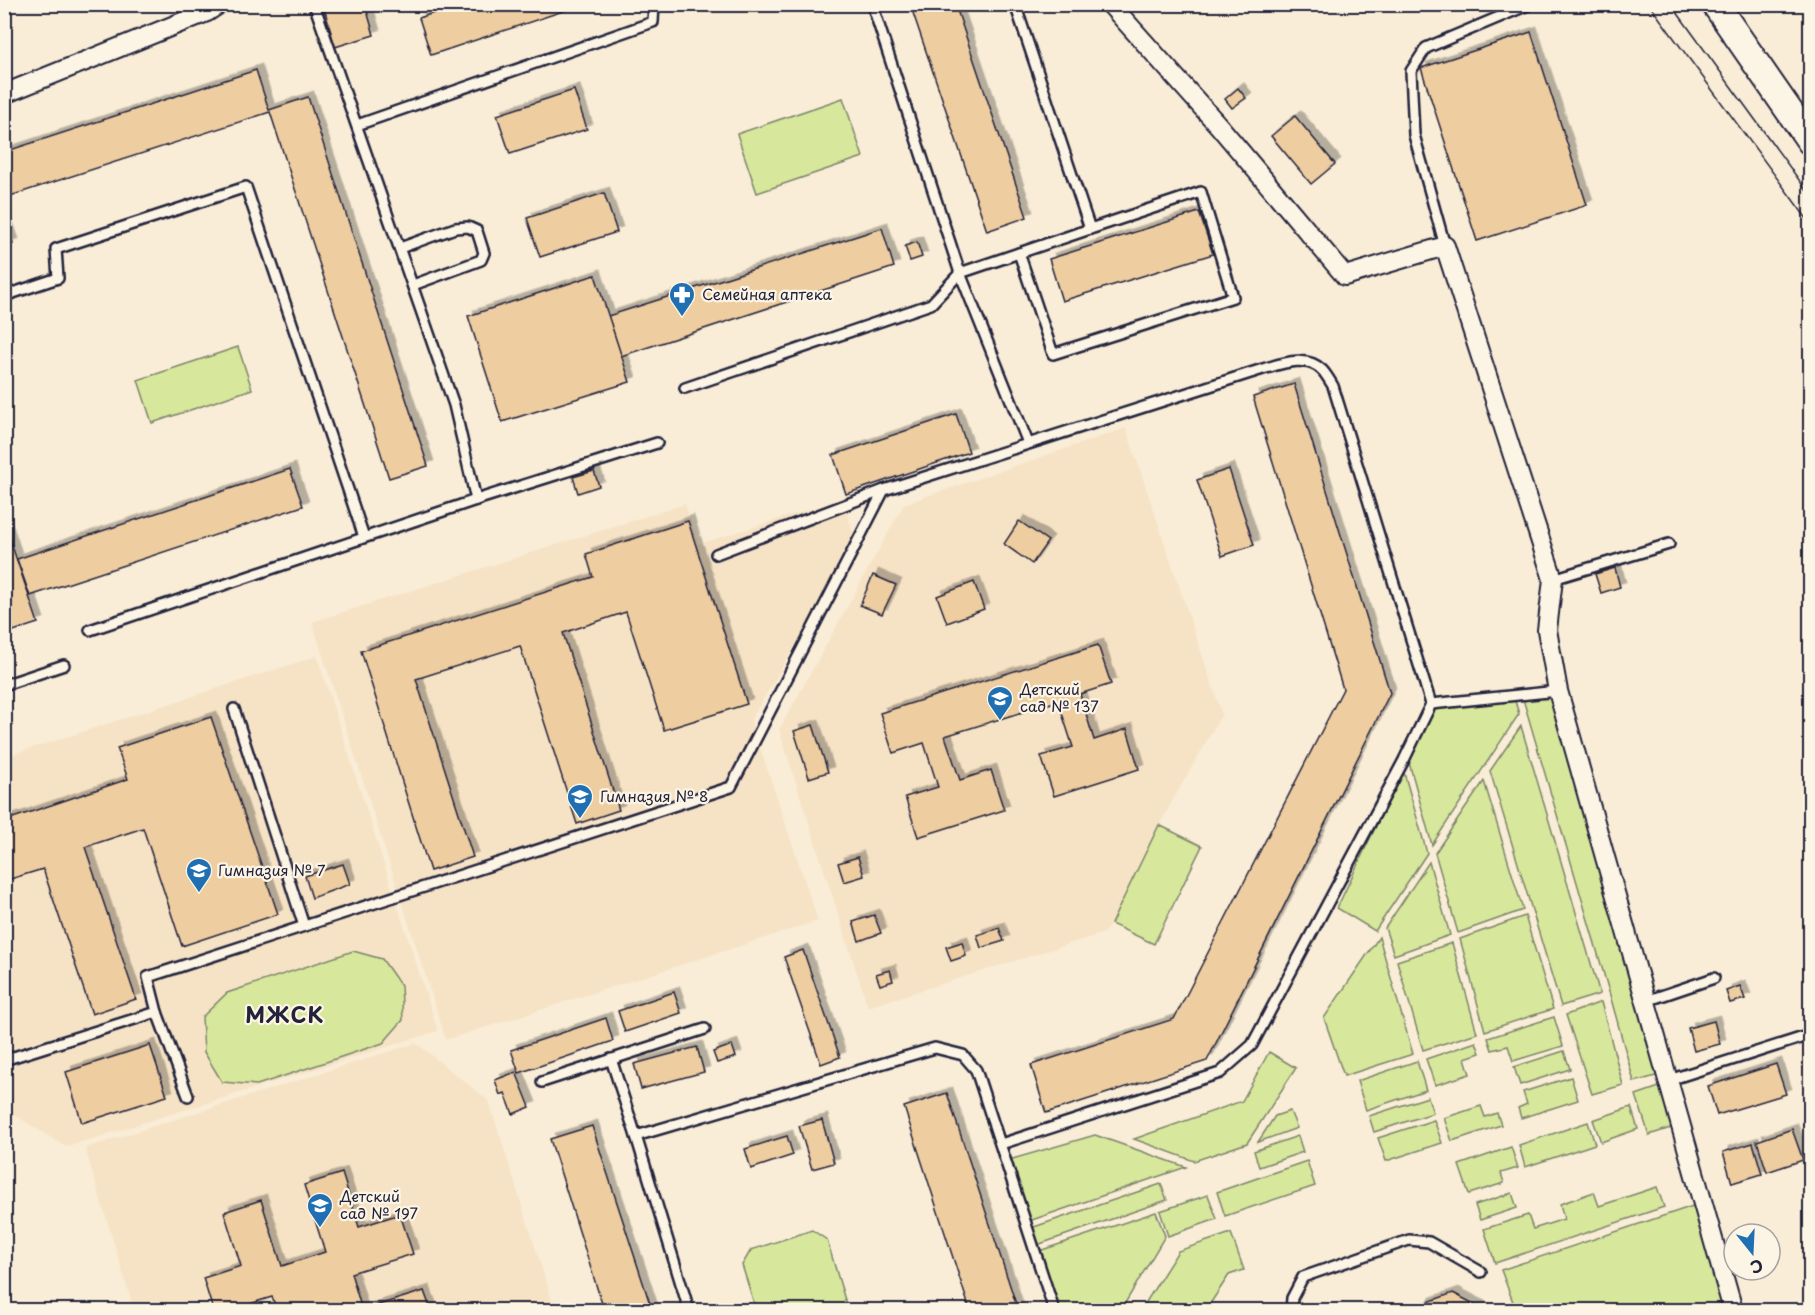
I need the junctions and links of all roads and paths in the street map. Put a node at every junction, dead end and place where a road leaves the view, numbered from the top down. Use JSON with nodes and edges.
{"nodes":[{"id":1,"x":219,"y":4,"type":"edge"},
{"id":2,"x":314,"y":4,"type":"edge"},
{"id":3,"x":654,"y":4,"type":"edge"},
{"id":4,"x":872,"y":4,"type":"edge"},
{"id":5,"x":1015,"y":4,"type":"edge"},
{"id":6,"x":1110,"y":4,"type":"edge"},
{"id":7,"x":1530,"y":4,"type":"edge"},
{"id":8,"x":1715,"y":4,"type":"edge"},
{"id":9,"x":4,"y":93,"type":"edge"},
{"id":10,"x":357,"y":125,"type":"junction"},
{"id":11,"x":1810,"y":141,"type":"edge"},
{"id":12,"x":1090,"y":229,"type":"junction"},
{"id":13,"x":1445,"y":246,"type":"junction"},
{"id":14,"x":400,"y":248,"type":"junction"},
{"id":15,"x":1019,"y":253,"type":"junction"},
{"id":16,"x":960,"y":273,"type":"junction"},
{"id":17,"x":413,"y":285,"type":"junction"},
{"id":18,"x":4,"y":296,"type":"edge"},
{"id":19,"x":685,"y":388,"type":"dead end"},
{"id":20,"x":657,"y":443,"type":"dead end"},
{"id":21,"x":1028,"y":443,"type":"junction"},
{"id":22,"x":884,"y":490,"type":"junction"},
{"id":23,"x":476,"y":500,"type":"junction"},
{"id":24,"x":364,"y":537,"type":"junction"},
{"id":25,"x":1669,"y":543,"type":"dead end"},
{"id":26,"x":716,"y":554,"type":"dead end"},
{"id":27,"x":1553,"y":579,"type":"junction"},
{"id":28,"x":90,"y":630,"type":"dead end"},
{"id":29,"x":64,"y":665,"type":"dead end"},
{"id":30,"x":4,"y":685,"type":"edge"},
{"id":31,"x":1558,"y":692,"type":"junction"},
{"id":32,"x":1431,"y":704,"type":"junction"},
{"id":33,"x":234,"y":709,"type":"dead end"},
{"id":34,"x":304,"y":926,"type":"junction"},
{"id":35,"x":1714,"y":978,"type":"dead end"},
{"id":36,"x":1646,"y":1001,"type":"junction"},
{"id":37,"x":157,"y":1012,"type":"junction"},
{"id":38,"x":705,"y":1029,"type":"dead end"},
{"id":39,"x":1810,"y":1035,"type":"edge"},
{"id":40,"x":611,"y":1059,"type":"junction"},
{"id":41,"x":4,"y":1060,"type":"edge"},
{"id":42,"x":1669,"y":1080,"type":"junction"},
{"id":43,"x":542,"y":1082,"type":"dead end"},
{"id":44,"x":188,"y":1096,"type":"dead end"},
{"id":45,"x":636,"y":1136,"type":"junction"},
{"id":46,"x":1000,"y":1144,"type":"junction"},
{"id":47,"x":1481,"y":1272,"type":"dead end"},
{"id":48,"x":689,"y":1311,"type":"edge"},
{"id":49,"x":1053,"y":1311,"type":"edge"},
{"id":50,"x":1291,"y":1311,"type":"edge"},
{"id":51,"x":1733,"y":1311,"type":"edge"}],
"edges":[{"from":1,"to":9,"type":"street"},
{"from":2,"to":10,"type":"lane"},
{"from":3,"to":10,"type":"lane"},
{"from":4,"to":16,"type":"lane"},
{"from":5,"to":12,"type":"lane"},
{"from":6,"to":13,"type":"street"},
{"from":7,"to":13,"type":"lane"},
{"from":8,"to":11,"type":"main road"},
{"from":10,"to":14,"type":"lane"},
{"from":12,"to":15,"type":"lane"},
{"from":12,"to":15,"type":"lane"},
{"from":13,"to":27,"type":"street"},
{"from":14,"to":17,"type":"lane"},
{"from":14,"to":17,"type":"lane"},
{"from":15,"to":16,"type":"lane"},
{"from":16,"to":19,"type":"lane"},
{"from":16,"to":21,"type":"lane"},
{"from":17,"to":23,"type":"lane"},
{"from":18,"to":24,"type":"lane"},
{"from":20,"to":23,"type":"lane"},
{"from":21,"to":22,"type":"lane"},
{"from":21,"to":32,"type":"lane"},
{"from":22,"to":26,"type":"lane"},
{"from":22,"to":34,"type":"lane"},
{"from":23,"to":24,"type":"lane"},
{"from":24,"to":28,"type":"lane"},
{"from":25,"to":27,"type":"lane"},
{"from":27,"to":31,"type":"street"},
{"from":29,"to":30,"type":"lane"},
{"from":31,"to":32,"type":"lane"},
{"from":31,"to":36,"type":"street"},
{"from":32,"to":46,"type":"lane"},
{"from":33,"to":34,"type":"lane"},
{"from":34,"to":37,"type":"lane"},
{"from":35,"to":36,"type":"lane"},
{"from":36,"to":42,"type":"street"},
{"from":37,"to":41,"type":"lane"},
{"from":37,"to":44,"type":"lane"},
{"from":38,"to":40,"type":"lane"},
{"from":39,"to":42,"type":"lane"},
{"from":40,"to":43,"type":"lane"},
{"from":40,"to":45,"type":"lane"},
{"from":42,"to":51,"type":"street"},
{"from":45,"to":46,"type":"lane"},
{"from":45,"to":48,"type":"lane"},
{"from":46,"to":49,"type":"lane"},
{"from":47,"to":50,"type":"lane"}]}
